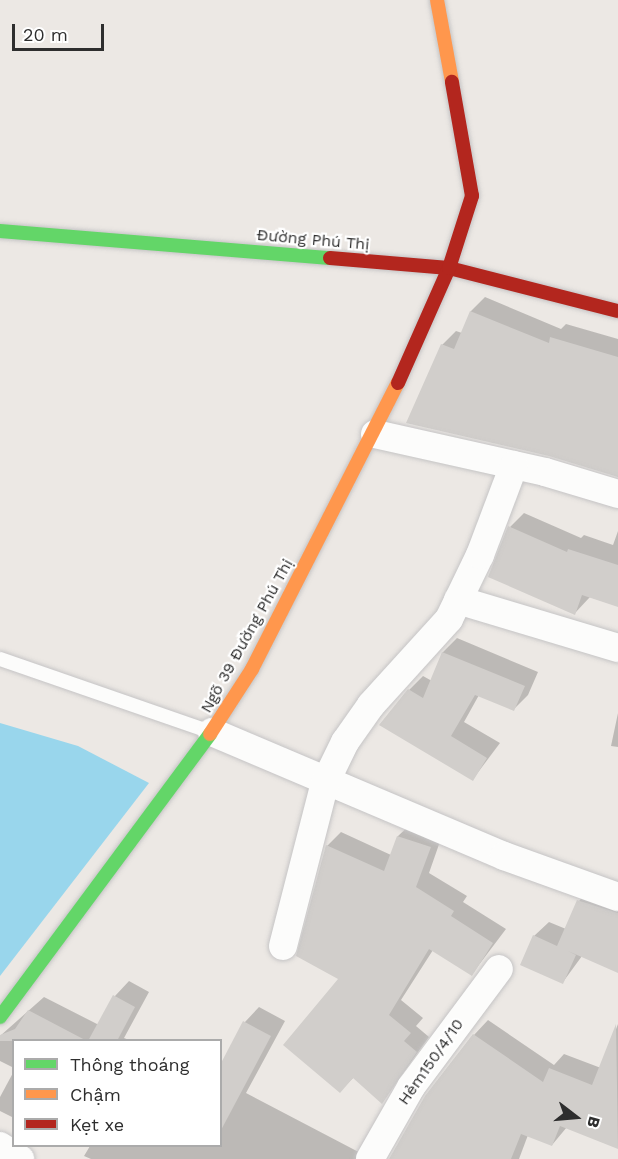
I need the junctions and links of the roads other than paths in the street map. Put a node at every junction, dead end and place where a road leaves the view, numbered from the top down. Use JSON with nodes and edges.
{"nodes":[{"id":1,"x":437,"y":0,"type":"edge"},
{"id":2,"x":0,"y":231,"type":"edge"},
{"id":3,"x":449,"y":268,"type":"junction"},
{"id":4,"x":618,"y":311,"type":"edge"},
{"id":5,"x":375,"y":434,"type":"junction"},
{"id":6,"x":514,"y":465,"type":"junction"},
{"id":7,"x":618,"y":494,"type":"edge"},
{"id":8,"x":458,"y":600,"type":"junction"},
{"id":9,"x":618,"y":648,"type":"edge"},
{"id":10,"x":0,"y":659,"type":"edge"},
{"id":11,"x":212,"y":732,"type":"junction"},
{"id":12,"x":325,"y":783,"type":"junction"},
{"id":13,"x":618,"y":897,"type":"edge"},
{"id":14,"x":283,"y":946,"type":"dead end"},
{"id":15,"x":499,"y":969,"type":"dead end"},
{"id":16,"x":0,"y":1017,"type":"edge"},
{"id":17,"x":0,"y":1146,"type":"edge"},
{"id":18,"x":20,"y":1159,"type":"edge"},
{"id":19,"x":370,"y":1159,"type":"edge"}],
"edges":[{"from":1,"to":3,"type":"street","name":"Ngõ 39 Đường Phú Thị"},
{"from":2,"to":3,"type":"street","name":"Đường Phú Thị"},
{"from":3,"to":4,"type":"street","name":"Đường Phú Thị"},
{"from":3,"to":5,"type":"street","name":"Ngõ 39 Đường Phú Thị"},
{"from":5,"to":6,"type":"street"},
{"from":5,"to":11,"type":"street","name":"Ngõ 39 Đường Phú Thị"},
{"from":6,"to":7,"type":"street"},
{"from":6,"to":8,"type":"street"},
{"from":8,"to":9,"type":"street"},
{"from":8,"to":12,"type":"street"},
{"from":10,"to":11,"type":"lane"},
{"from":11,"to":12,"type":"street"},
{"from":11,"to":16,"type":"street","name":"Ngõ 39 Đường Phú Thị"},
{"from":12,"to":13,"type":"street"},
{"from":12,"to":14,"type":"street"},
{"from":15,"to":19,"type":"street","name":"Hẻm150/4/10"},
{"from":17,"to":18,"type":"street"}]}
